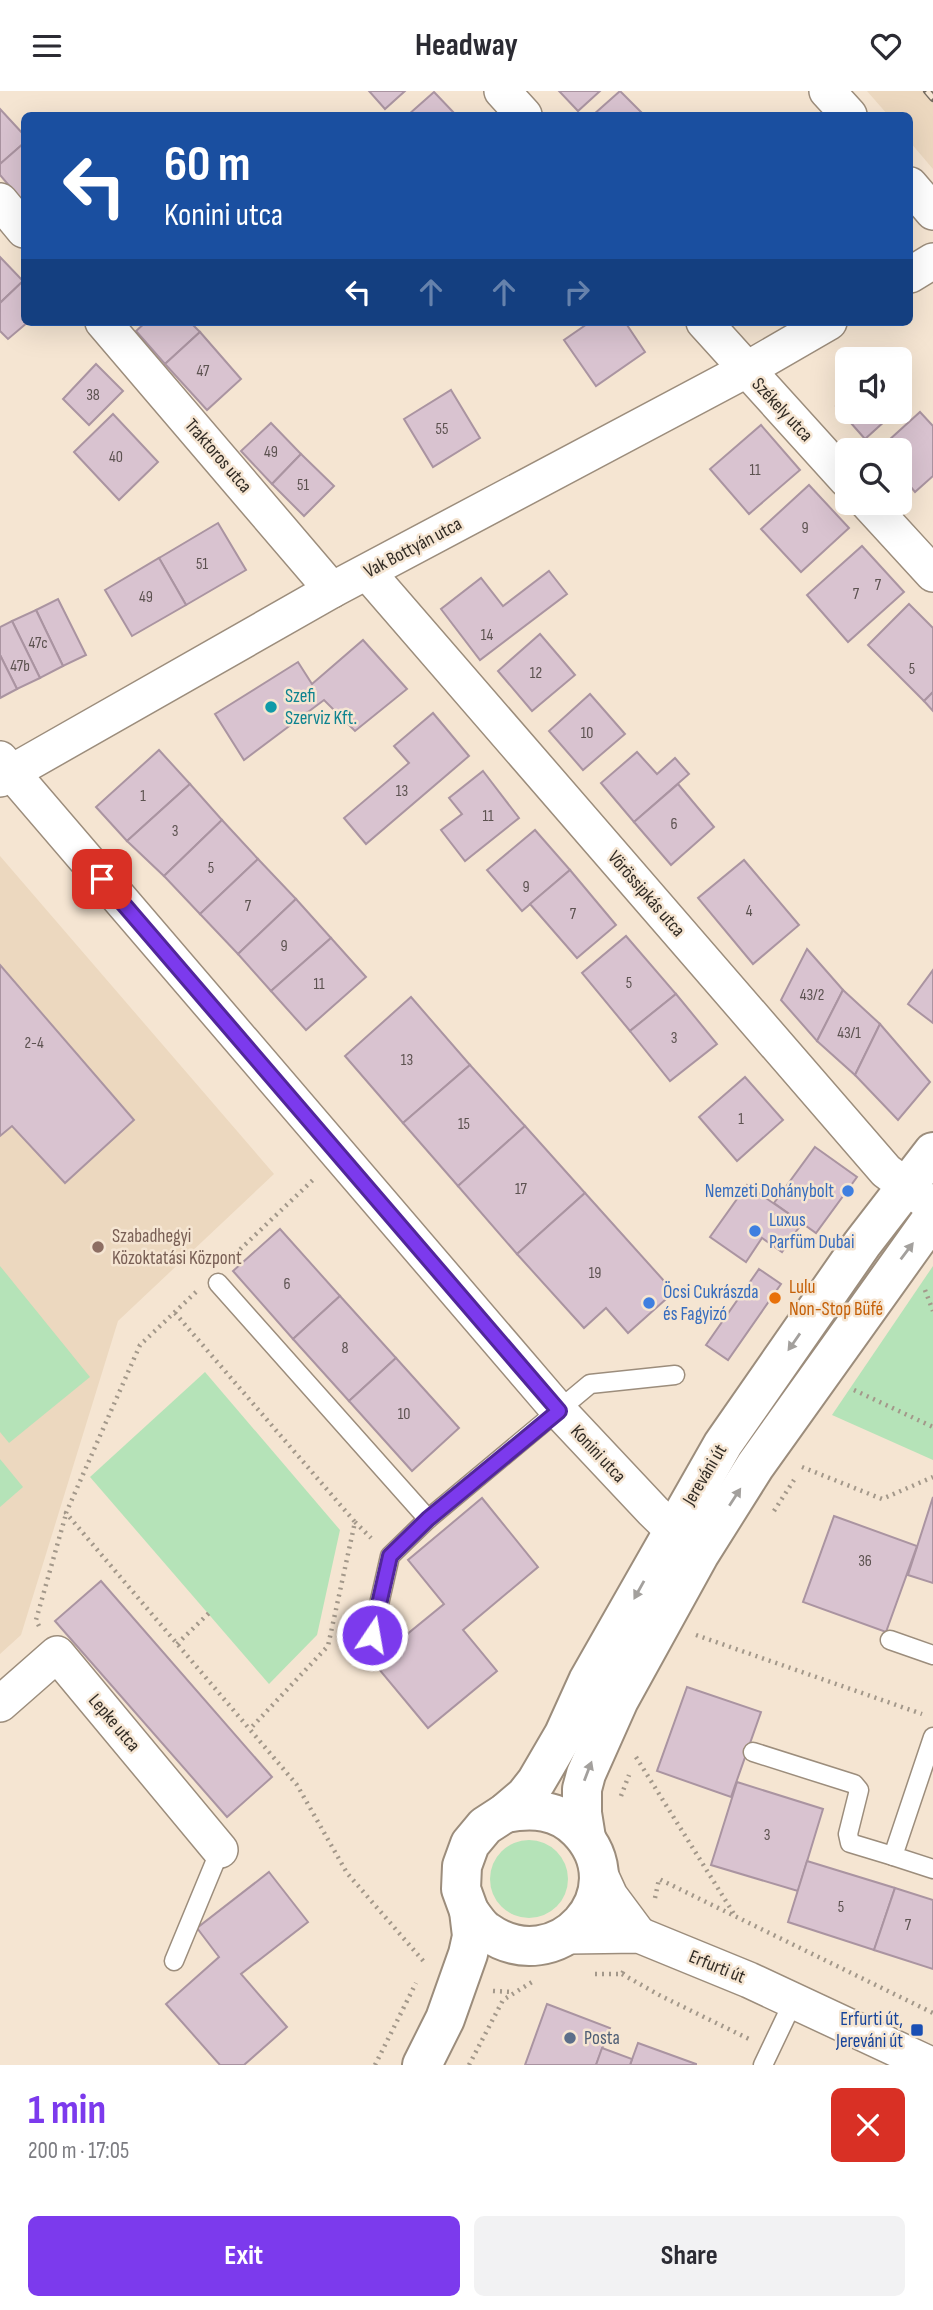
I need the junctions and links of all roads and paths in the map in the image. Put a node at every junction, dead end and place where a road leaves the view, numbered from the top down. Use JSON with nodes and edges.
{"nodes":[{"id":1,"x":502,"y":91,"type":"edge"},
{"id":2,"x":827,"y":91,"type":"edge"},
{"id":3,"x":521,"y":112,"type":"edge"},
{"id":4,"x":846,"y":112,"type":"edge"},
{"id":5,"x":913,"y":189,"type":"edge"},
{"id":6,"x":0,"y":201,"type":"edge"},
{"id":7,"x":933,"y":212,"type":"edge"},
{"id":8,"x":21,"y":226,"type":"edge"},
{"id":9,"x":933,"y":261,"type":"edge"},
{"id":10,"x":913,"y":273,"type":"edge"},
{"id":11,"x":106,"y":326,"type":"edge"},
{"id":12,"x":708,"y":326,"type":"edge"},
{"id":13,"x":822,"y":326,"type":"edge"},
{"id":14,"x":746,"y":370,"type":"junction"},
{"id":15,"x":835,"y":467,"type":"edge"},
{"id":16,"x":879,"y":515,"type":"edge"},
{"id":17,"x":368,"y":573,"type":"junction"},
{"id":18,"x":933,"y":574,"type":"edge"},
{"id":19,"x":332,"y":590,"type":"junction"},
{"id":20,"x":4,"y":770,"type":"edge"},
{"id":21,"x":933,"y":1152,"type":"edge"},
{"id":22,"x":338,"y":1155,"type":"junction"},
{"id":23,"x":919,"y":1196,"type":"edge"},
{"id":24,"x":933,"y":1217,"type":"edge"},
{"id":25,"x":215,"y":1278,"type":"junction"},
{"id":26,"x":921,"y":1282,"type":"dead end"},
{"id":27,"x":933,"y":1311,"type":"edge"},
{"id":28,"x":175,"y":1313,"type":"junction"},
{"id":29,"x":675,"y":1375,"type":"dead end"},
{"id":30,"x":850,"y":1388,"type":"dead end"},
{"id":31,"x":559,"y":1411,"type":"junction"},
{"id":32,"x":933,"y":1427,"type":"edge"},
{"id":33,"x":808,"y":1457,"type":"dead end"},
{"id":34,"x":802,"y":1467,"type":"junction"},
{"id":35,"x":933,"y":1478,"type":"edge"},
{"id":36,"x":66,"y":1513,"type":"junction"},
{"id":37,"x":428,"y":1519,"type":"junction"},
{"id":38,"x":769,"y":1519,"type":"dead end"},
{"id":39,"x":685,"y":1543,"type":"junction"},
{"id":40,"x":209,"y":1613,"type":"dead end"},
{"id":41,"x":702,"y":1623,"type":"dead end"},
{"id":42,"x":694,"y":1634,"type":"junction"},
{"id":43,"x":372,"y":1635,"type":"dead end"},
{"id":44,"x":890,"y":1640,"type":"dead end"},
{"id":45,"x":177,"y":1644,"type":"junction"},
{"id":46,"x":688,"y":1645,"type":"dead end"},
{"id":47,"x":57,"y":1654,"type":"junction"},
{"id":48,"x":933,"y":1655,"type":"edge"},
{"id":49,"x":0,"y":1704,"type":"edge"},
{"id":50,"x":933,"y":1717,"type":"edge"},
{"id":51,"x":249,"y":1730,"type":"junction"},
{"id":52,"x":933,"y":1737,"type":"edge"},
{"id":53,"x":640,"y":1745,"type":"dead end"},
{"id":54,"x":752,"y":1752,"type":"dead end"},
{"id":55,"x":636,"y":1757,"type":"junction"},
{"id":56,"x":620,"y":1800,"type":"dead end"},
{"id":57,"x":505,"y":1813,"type":"junction"},
{"id":58,"x":220,"y":1850,"type":"joint"},
{"id":59,"x":592,"y":1855,"type":"junction"},
{"id":60,"x":893,"y":1856,"type":"junction"},
{"id":61,"x":933,"y":1869,"type":"edge"},
{"id":62,"x":647,"y":1893,"type":"dead end"},
{"id":63,"x":469,"y":1911,"type":"junction"},
{"id":64,"x":734,"y":1914,"type":"junction"},
{"id":65,"x":639,"y":1935,"type":"junction"},
{"id":66,"x":568,"y":1936,"type":"junction"},
{"id":67,"x":174,"y":1961,"type":"dead end"},
{"id":68,"x":532,"y":1963,"type":"junction"},
{"id":69,"x":426,"y":1964,"type":"dead end"},
{"id":70,"x":594,"y":1973,"type":"dead end"},
{"id":71,"x":622,"y":1974,"type":"junction"},
{"id":72,"x":794,"y":2000,"type":"junction"},
{"id":73,"x":933,"y":2013,"type":"edge"},
{"id":74,"x":445,"y":2019,"type":"junction"},
{"id":75,"x":775,"y":2043,"type":"junction"},
{"id":76,"x":422,"y":2065,"type":"edge"},
{"id":77,"x":469,"y":2065,"type":"edge"},
{"id":78,"x":763,"y":2065,"type":"edge"},
{"id":79,"x":931,"y":2065,"type":"edge"}],
"edges":[{"from":1,"to":3,"type":"street"},
{"from":2,"to":4,"type":"street"},
{"from":5,"to":7,"type":"street"},
{"from":6,"to":8,"type":"street"},
{"from":9,"to":10,"type":"street"},
{"from":11,"to":19,"type":"street","name":"Traktoros utca"},
{"from":12,"to":14,"type":"street","name":"Székely utca"},
{"from":13,"to":14,"type":"street","name":"Vak Bottyán utca"},
{"from":14,"to":15,"type":"street","name":"Székely utca"},
{"from":14,"to":17,"type":"street","name":"Vak Bottyán utca"},
{"from":16,"to":18,"type":"street"},
{"from":17,"to":19,"type":"street","name":"Vak Bottyán utca"},
{"from":17,"to":23,"type":"street","name":"Vörössipkás utca"},
{"from":19,"to":20,"type":"street","name":"Vak Bottyán utca"},
{"from":20,"to":22,"type":"street","name":"Konini utca"},
{"from":21,"to":23,"type":"street","name":"Jereváni út"},
{"from":22,"to":25,"type":"path"},
{"from":22,"to":31,"type":"street","name":"Konini utca"},
{"from":23,"to":39,"type":"street","name":"Jereváni út","one_way":true},
{"from":39,"to":24,"type":"street","name":"Jereváni út","one_way":true},
{"from":25,"to":28,"type":"path"},
{"from":25,"to":37,"type":"lane"},
{"from":26,"to":27,"type":"path"},
{"from":28,"to":36,"type":"path"},
{"from":28,"to":51,"type":"path"},
{"from":29,"to":31,"type":"lane"},
{"from":30,"to":32,"type":"path"},
{"from":31,"to":37,"type":"lane"},
{"from":31,"to":39,"type":"street","name":"Konini utca"},
{"from":33,"to":34,"type":"path"},
{"from":34,"to":35,"type":"path"},
{"from":34,"to":38,"type":"path"},
{"from":36,"to":45,"type":"path"},
{"from":36,"to":47,"type":"path"},
{"from":37,"to":43,"type":"lane"},
{"from":39,"to":57,"type":"street","name":"Jereváni út","one_way":true},
{"from":59,"to":39,"type":"street","name":"Jereváni út","one_way":true},
{"from":40,"to":45,"type":"path"},
{"from":41,"to":42,"type":"path"},
{"from":42,"to":46,"type":"path"},
{"from":42,"to":50,"type":"path"},
{"from":44,"to":48,"type":"lane"},
{"from":45,"to":51,"type":"path"},
{"from":47,"to":49,"type":"street"},
{"from":47,"to":58,"type":"street","name":"Lepke utca"},
{"from":51,"to":69,"type":"path"},
{"from":52,"to":60,"type":"lane"},
{"from":53,"to":55,"type":"path"},
{"from":54,"to":60,"type":"lane"},
{"from":55,"to":56,"type":"path"},
{"from":55,"to":64,"type":"path"},
{"from":57,"to":59,"type":"street"},
{"from":57,"to":63,"type":"street","name":"Jereváni út"},
{"from":58,"to":67,"type":"lane"},
{"from":59,"to":65,"type":"street"},
{"from":59,"to":66,"type":"street","name":"Jereváni út"},
{"from":60,"to":61,"type":"lane"},
{"from":62,"to":64,"type":"path"},
{"from":63,"to":68,"type":"street"},
{"from":63,"to":74,"type":"street","name":"Jereváni út"},
{"from":64,"to":73,"type":"path"},
{"from":65,"to":66,"type":"street","name":"Erfurti út"},
{"from":65,"to":71,"type":"path"},
{"from":65,"to":72,"type":"street","name":"Erfurti út"},
{"from":66,"to":68,"type":"street","name":"Jereváni út"},
{"from":68,"to":74,"type":"street","name":"Jereváni út"},
{"from":68,"to":77,"type":"path"},
{"from":70,"to":71,"type":"path"},
{"from":71,"to":75,"type":"path"},
{"from":72,"to":75,"type":"lane"},
{"from":72,"to":79,"type":"street","name":"Erfurti út"},
{"from":74,"to":76,"type":"street","name":"Jereváni út"},
{"from":75,"to":78,"type":"lane"}]}
